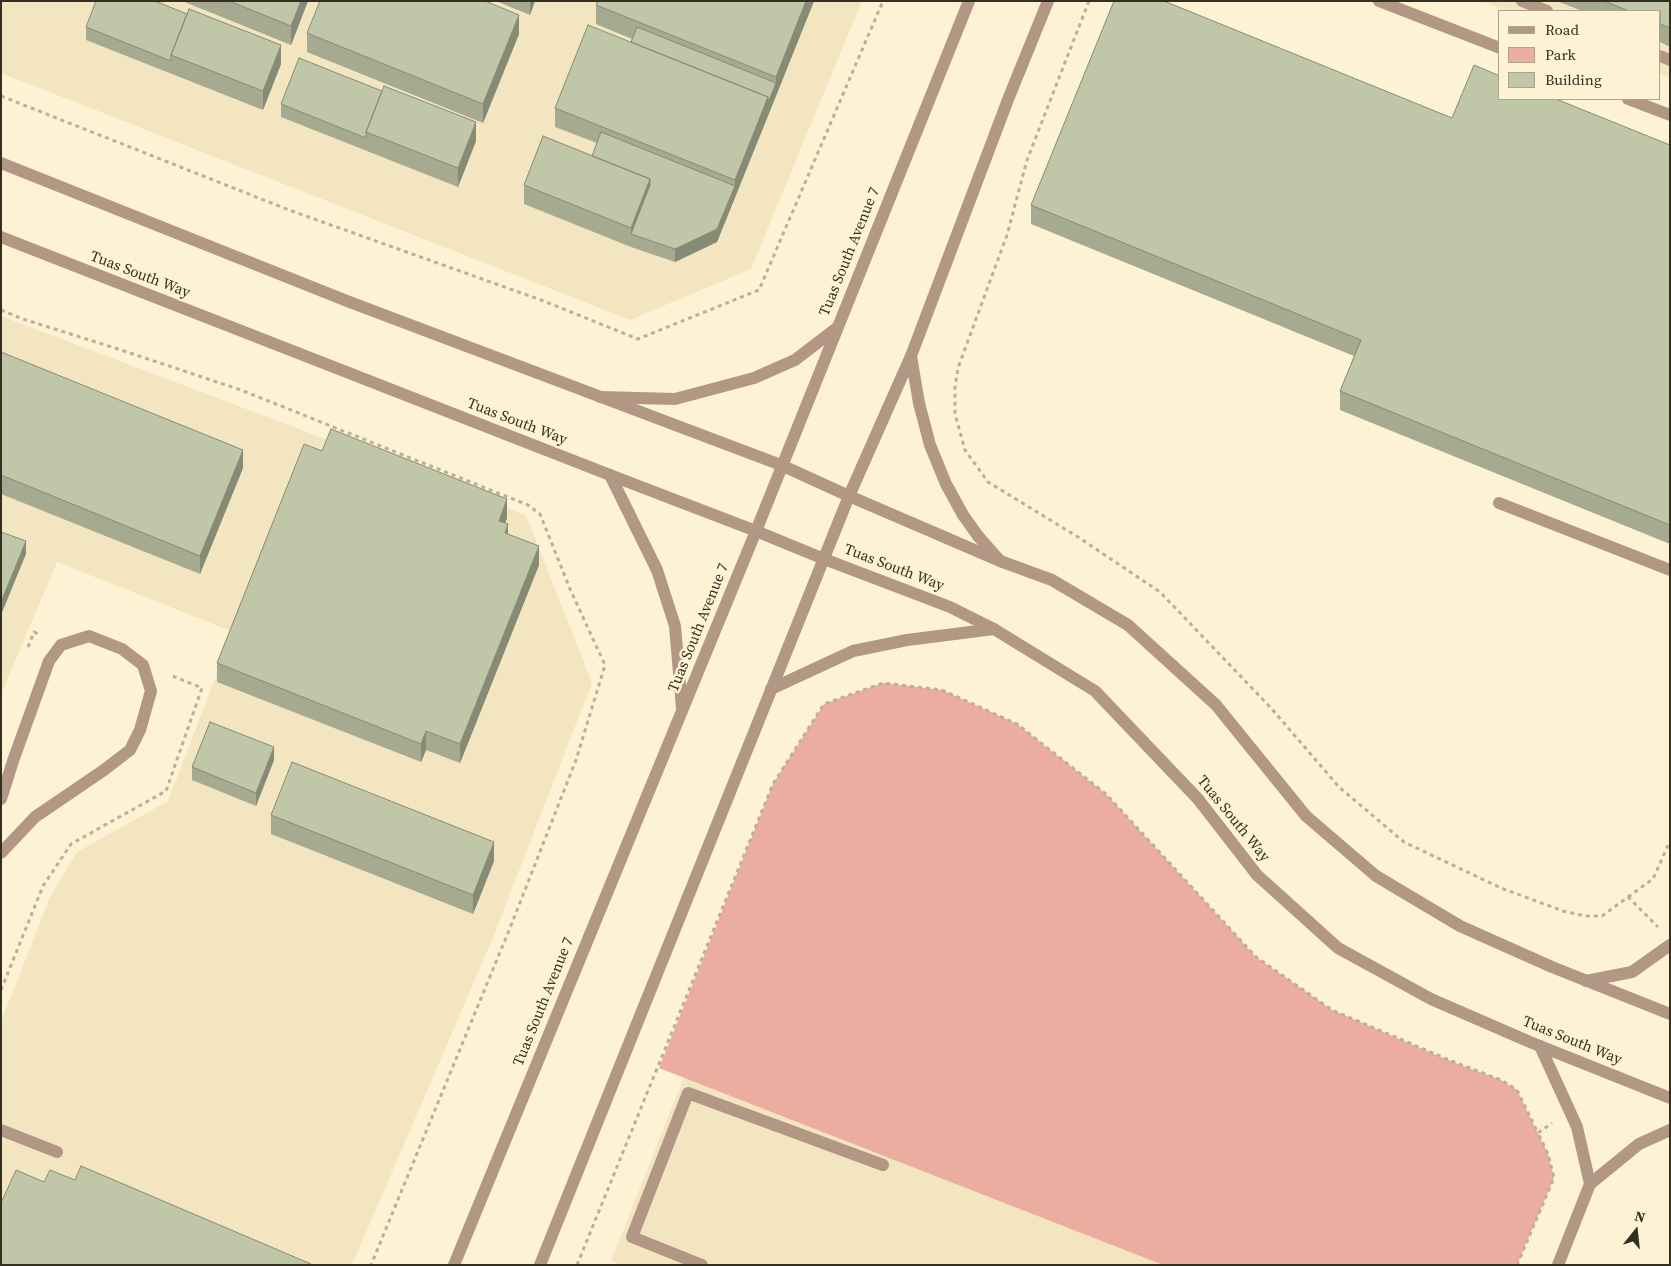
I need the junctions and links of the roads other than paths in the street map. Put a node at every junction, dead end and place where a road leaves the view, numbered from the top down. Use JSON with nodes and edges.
{"nodes":[{"id":1,"x":969,"y":1,"type":"edge"},
{"id":2,"x":1048,"y":1,"type":"edge"},
{"id":3,"x":1379,"y":1,"type":"edge"},
{"id":4,"x":1522,"y":1,"type":"edge"},
{"id":5,"x":1544,"y":10,"type":"edge"},
{"id":6,"x":1498,"y":47,"type":"edge"},
{"id":7,"x":1631,"y":100,"type":"edge"},
{"id":8,"x":1670,"y":115,"type":"edge"},
{"id":9,"x":1,"y":164,"type":"edge"},
{"id":10,"x":1,"y":238,"type":"edge"},
{"id":11,"x":838,"y":327,"type":"junction"},
{"id":12,"x":911,"y":356,"type":"junction"},
{"id":13,"x":600,"y":397,"type":"junction"},
{"id":14,"x":781,"y":465,"type":"junction"},
{"id":15,"x":610,"y":475,"type":"junction"},
{"id":16,"x":849,"y":496,"type":"junction"},
{"id":17,"x":1500,"y":503,"type":"dead end"},
{"id":18,"x":756,"y":531,"type":"junction"},
{"id":19,"x":824,"y":559,"type":"junction"},
{"id":20,"x":1000,"y":561,"type":"junction"},
{"id":21,"x":1670,"y":570,"type":"edge"},
{"id":22,"x":994,"y":629,"type":"junction"},
{"id":23,"x":772,"y":689,"type":"junction"},
{"id":24,"x":682,"y":710,"type":"junction"},
{"id":25,"x":1,"y":799,"type":"edge"},
{"id":26,"x":1,"y":853,"type":"edge"},
{"id":27,"x":1670,"y":945,"type":"edge"},
{"id":28,"x":1586,"y":981,"type":"junction"},
{"id":29,"x":1670,"y":1014,"type":"edge"},
{"id":30,"x":1540,"y":1046,"type":"junction"},
{"id":31,"x":1670,"y":1098,"type":"edge"},
{"id":32,"x":1,"y":1130,"type":"edge"},
{"id":33,"x":1670,"y":1130,"type":"edge"},
{"id":34,"x":57,"y":1152,"type":"dead end"},
{"id":35,"x":883,"y":1165,"type":"dead end"},
{"id":36,"x":1590,"y":1184,"type":"junction"},
{"id":37,"x":454,"y":1265,"type":"edge"},
{"id":38,"x":540,"y":1265,"type":"edge"},
{"id":39,"x":702,"y":1265,"type":"edge"},
{"id":40,"x":1558,"y":1265,"type":"edge"}],
"edges":[{"from":1,"to":11,"type":"street","name":"Tuas South Avenue 7"},
{"from":2,"to":12,"type":"street"},
{"from":3,"to":6,"type":"street"},
{"from":4,"to":5,"type":"street"},
{"from":7,"to":8,"type":"street"},
{"from":9,"to":13,"type":"street"},
{"from":10,"to":15,"type":"street","name":"Tuas South Way"},
{"from":11,"to":13,"type":"street"},
{"from":11,"to":14,"type":"street","name":"Tuas South Avenue 7"},
{"from":12,"to":16,"type":"street"},
{"from":12,"to":20,"type":"street"},
{"from":13,"to":14,"type":"street"},
{"from":14,"to":16,"type":"street"},
{"from":14,"to":18,"type":"street","name":"Tuas South Avenue 7"},
{"from":15,"to":18,"type":"street","name":"Tuas South Way"},
{"from":15,"to":24,"type":"street"},
{"from":16,"to":19,"type":"street"},
{"from":16,"to":20,"type":"street"},
{"from":17,"to":21,"type":"street"},
{"from":18,"to":19,"type":"street","name":"Tuas South Way"},
{"from":18,"to":24,"type":"street","name":"Tuas South Avenue 7"},
{"from":19,"to":22,"type":"street","name":"Tuas South Way"},
{"from":19,"to":23,"type":"street"},
{"from":20,"to":28,"type":"street"},
{"from":22,"to":23,"type":"street"},
{"from":22,"to":30,"type":"street","name":"Tuas South Way"},
{"from":23,"to":38,"type":"street"},
{"from":24,"to":37,"type":"street","name":"Tuas South Avenue 7"},
{"from":25,"to":26,"type":"street"},
{"from":27,"to":28,"type":"street"},
{"from":28,"to":29,"type":"street"},
{"from":30,"to":31,"type":"street","name":"Tuas South Way"},
{"from":30,"to":36,"type":"street"},
{"from":32,"to":34,"type":"street"},
{"from":33,"to":36,"type":"street"},
{"from":35,"to":39,"type":"street"},
{"from":36,"to":40,"type":"street"}]}
